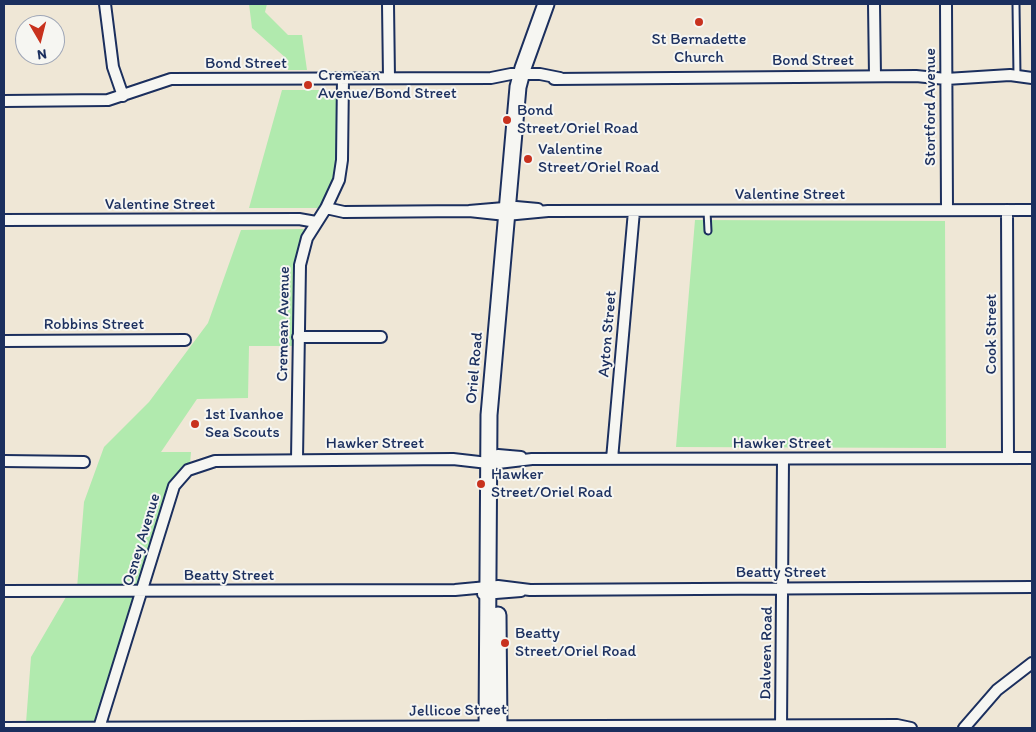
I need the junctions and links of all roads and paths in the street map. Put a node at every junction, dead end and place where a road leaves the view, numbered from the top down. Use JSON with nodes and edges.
{"nodes":[{"id":1,"x":105,"y":4,"type":"edge"},
{"id":2,"x":388,"y":4,"type":"edge"},
{"id":3,"x":874,"y":4,"type":"edge"},
{"id":4,"x":946,"y":4,"type":"edge"},
{"id":5,"x":1016,"y":4,"type":"edge"},
{"id":6,"x":544,"y":10,"type":"edge"},
{"id":7,"x":874,"y":76,"type":"junction"},
{"id":8,"x":946,"y":76,"type":"junction"},
{"id":9,"x":1017,"y":76,"type":"junction"},
{"id":10,"x":343,"y":78,"type":"junction"},
{"id":11,"x":388,"y":78,"type":"junction"},
{"id":12,"x":525,"y":78,"type":"junction"},
{"id":13,"x":1032,"y":78,"type":"edge"},
{"id":14,"x":123,"y":96,"type":"junction"},
{"id":15,"x":4,"y":100,"type":"edge"},
{"id":16,"x":326,"y":208,"type":"junction"},
{"id":17,"x":707,"y":210,"type":"junction"},
{"id":18,"x":946,"y":210,"type":"junction"},
{"id":19,"x":1007,"y":210,"type":"junction"},
{"id":20,"x":1032,"y":210,"type":"edge"},
{"id":21,"x":511,"y":211,"type":"junction"},
{"id":22,"x":634,"y":211,"type":"junction"},
{"id":23,"x":4,"y":220,"type":"edge"},
{"id":24,"x":316,"y":222,"type":"junction"},
{"id":25,"x":708,"y":231,"type":"dead end"},
{"id":26,"x":298,"y":337,"type":"junction"},
{"id":27,"x":381,"y":337,"type":"dead end"},
{"id":28,"x":185,"y":340,"type":"dead end"},
{"id":29,"x":4,"y":341,"type":"edge"},
{"id":30,"x":1008,"y":458,"type":"junction"},
{"id":31,"x":1032,"y":458,"type":"edge"},
{"id":32,"x":297,"y":459,"type":"junction"},
{"id":33,"x":493,"y":459,"type":"junction"},
{"id":34,"x":612,"y":459,"type":"junction"},
{"id":35,"x":783,"y":459,"type":"junction"},
{"id":36,"x":4,"y":462,"type":"edge"},
{"id":37,"x":84,"y":462,"type":"dead end"},
{"id":38,"x":1032,"y":587,"type":"edge"},
{"id":39,"x":783,"y":588,"type":"junction"},
{"id":40,"x":493,"y":590,"type":"junction"},
{"id":41,"x":4,"y":591,"type":"edge"},
{"id":42,"x":141,"y":592,"type":"junction"},
{"id":43,"x":1032,"y":663,"type":"edge"},
{"id":44,"x":493,"y":727,"type":"edge"},
{"id":45,"x":660,"y":727,"type":"edge"},
{"id":46,"x":781,"y":727,"type":"edge"},
{"id":47,"x":4,"y":728,"type":"edge"},
{"id":48,"x":99,"y":728,"type":"edge"},
{"id":49,"x":232,"y":728,"type":"edge"},
{"id":50,"x":911,"y":728,"type":"edge"},
{"id":51,"x":964,"y":728,"type":"edge"}],
"edges":[{"from":1,"to":14,"type":"street"},
{"from":2,"to":11,"type":"street"},
{"from":3,"to":7,"type":"street"},
{"from":4,"to":8,"type":"street","name":"Stortford Avenue"},
{"from":5,"to":9,"type":"lane"},
{"from":6,"to":12,"type":"main road","name":"Oriel Road"},
{"from":7,"to":8,"type":"street","name":"Bond Street"},
{"from":7,"to":12,"type":"street","name":"Bond Street"},
{"from":8,"to":9,"type":"street","name":"Bond Street"},
{"from":8,"to":18,"type":"street","name":"Stortford Avenue"},
{"from":9,"to":13,"type":"street","name":"Bond Street"},
{"from":10,"to":11,"type":"street","name":"Bond Street"},
{"from":10,"to":14,"type":"street","name":"Bond Street"},
{"from":10,"to":16,"type":"street","name":"Cremean Avenue"},
{"from":11,"to":12,"type":"street","name":"Bond Street"},
{"from":12,"to":21,"type":"main road","name":"Oriel Road"},
{"from":14,"to":15,"type":"street","name":"Bond Street"},
{"from":16,"to":21,"type":"street","name":"Valentine Street"},
{"from":16,"to":24,"type":"street","name":"Cremean Avenue"},
{"from":17,"to":18,"type":"street","name":"Valentine Street"},
{"from":17,"to":22,"type":"street","name":"Valentine Street"},
{"from":17,"to":25,"type":"lane"},
{"from":18,"to":19,"type":"street","name":"Valentine Street"},
{"from":19,"to":20,"type":"street","name":"Valentine Street"},
{"from":19,"to":30,"type":"street","name":"Cook Street"},
{"from":21,"to":22,"type":"street","name":"Valentine Street"},
{"from":21,"to":33,"type":"main road","name":"Oriel Road"},
{"from":22,"to":34,"type":"street","name":"Ayton Street"},
{"from":23,"to":24,"type":"street","name":"Valentine Street"},
{"from":24,"to":26,"type":"street","name":"Cremean Avenue"},
{"from":26,"to":27,"type":"street"},
{"from":26,"to":32,"type":"street","name":"Cremean Avenue"},
{"from":28,"to":29,"type":"street","name":"Robbins Street"},
{"from":30,"to":31,"type":"street","name":"Hawker Street"},
{"from":30,"to":35,"type":"street","name":"Hawker Street"},
{"from":32,"to":33,"type":"street","name":"Hawker Street"},
{"from":32,"to":42,"type":"street","name":"Osney Avenue"},
{"from":33,"to":34,"type":"street","name":"Hawker Street"},
{"from":33,"to":40,"type":"main road","name":"Oriel Road"},
{"from":34,"to":35,"type":"street","name":"Hawker Street"},
{"from":35,"to":39,"type":"street","name":"Dalveen Road"},
{"from":36,"to":37,"type":"street"},
{"from":38,"to":39,"type":"street","name":"Beatty Street"},
{"from":39,"to":40,"type":"street","name":"Beatty Street"},
{"from":39,"to":46,"type":"street","name":"Dalveen Road"},
{"from":40,"to":42,"type":"street","name":"Beatty Street"},
{"from":40,"to":44,"type":"main road","name":"Oriel Road"},
{"from":41,"to":42,"type":"street","name":"Beatty Street"},
{"from":42,"to":48,"type":"street","name":"Osney Avenue"},
{"from":43,"to":51,"type":"street"},
{"from":44,"to":45,"type":"street","name":"Jellicoe Street"},
{"from":44,"to":49,"type":"street","name":"Jellicoe Street"},
{"from":45,"to":46,"type":"street","name":"Jellicoe Street"},
{"from":46,"to":50,"type":"street","name":"Jellicoe Street"},
{"from":47,"to":48,"type":"street","name":"Jellicoe Street"},
{"from":48,"to":49,"type":"street","name":"Jellicoe Street"}]}
